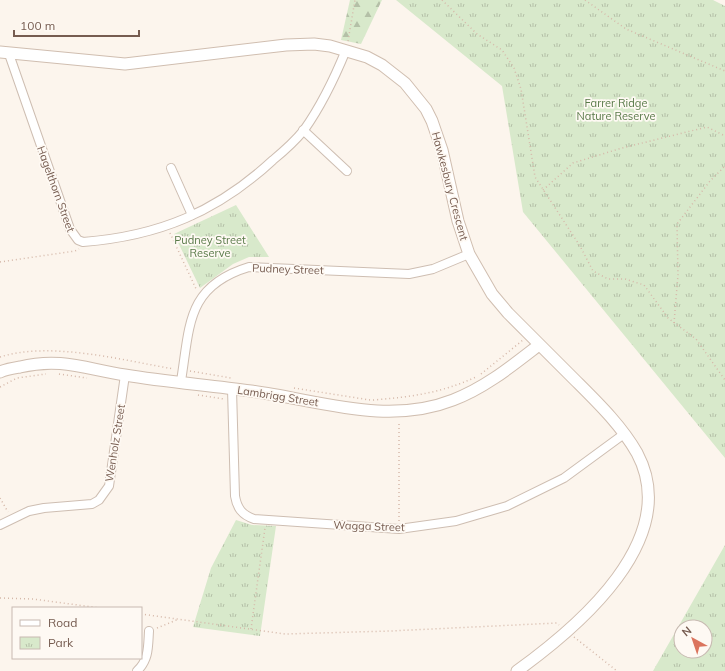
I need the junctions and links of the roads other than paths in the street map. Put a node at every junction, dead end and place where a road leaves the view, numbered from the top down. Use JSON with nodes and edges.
{"nodes":[{"id":1,"x":346,"y":50,"type":"junction"},
{"id":2,"x":4,"y":53,"type":"edge"},
{"id":3,"x":303,"y":130,"type":"junction"},
{"id":4,"x":171,"y":168,"type":"dead end"},
{"id":5,"x":347,"y":171,"type":"dead end"},
{"id":6,"x":192,"y":215,"type":"junction"},
{"id":7,"x":469,"y":254,"type":"junction"},
{"id":8,"x":539,"y":344,"type":"junction"},
{"id":9,"x":0,"y":372,"type":"edge"},
{"id":10,"x":125,"y":375,"type":"junction"},
{"id":11,"x":177,"y":381,"type":"junction"},
{"id":12,"x":232,"y":389,"type":"junction"},
{"id":13,"x":624,"y":434,"type":"junction"},
{"id":14,"x":0,"y":525,"type":"edge"},
{"id":15,"x":149,"y":631,"type":"road end"},
{"id":16,"x":137,"y":671,"type":"edge"},
{"id":17,"x":517,"y":671,"type":"edge"}],
"edges":[{"from":1,"to":2,"type":"street","name":"Hawkesbury Crescent"},
{"from":1,"to":3,"type":"street","name":"Hagelthorn Street"},
{"from":1,"to":7,"type":"street","name":"Hawkesbury Crescent"},
{"from":2,"to":6,"type":"street","name":"Hagelthorn Street"},
{"from":3,"to":5,"type":"street"},
{"from":3,"to":6,"type":"street","name":"Hagelthorn Street"},
{"from":4,"to":6,"type":"street"},
{"from":7,"to":8,"type":"street","name":"Hawkesbury Crescent"},
{"from":7,"to":11,"type":"street","name":"Pudney Street"},
{"from":8,"to":12,"type":"street","name":"Lambrigg Street"},
{"from":8,"to":13,"type":"street","name":"Hawkesbury Crescent"},
{"from":9,"to":10,"type":"street","name":"Lambrigg Street"},
{"from":10,"to":11,"type":"street","name":"Lambrigg Street"},
{"from":10,"to":14,"type":"street","name":"Wenholz Street"},
{"from":11,"to":12,"type":"street","name":"Lambrigg Street"},
{"from":12,"to":13,"type":"street","name":"Wagga Street"},
{"from":13,"to":17,"type":"street","name":"Hawkesbury Crescent"},
{"from":15,"to":16,"type":"street"}]}
